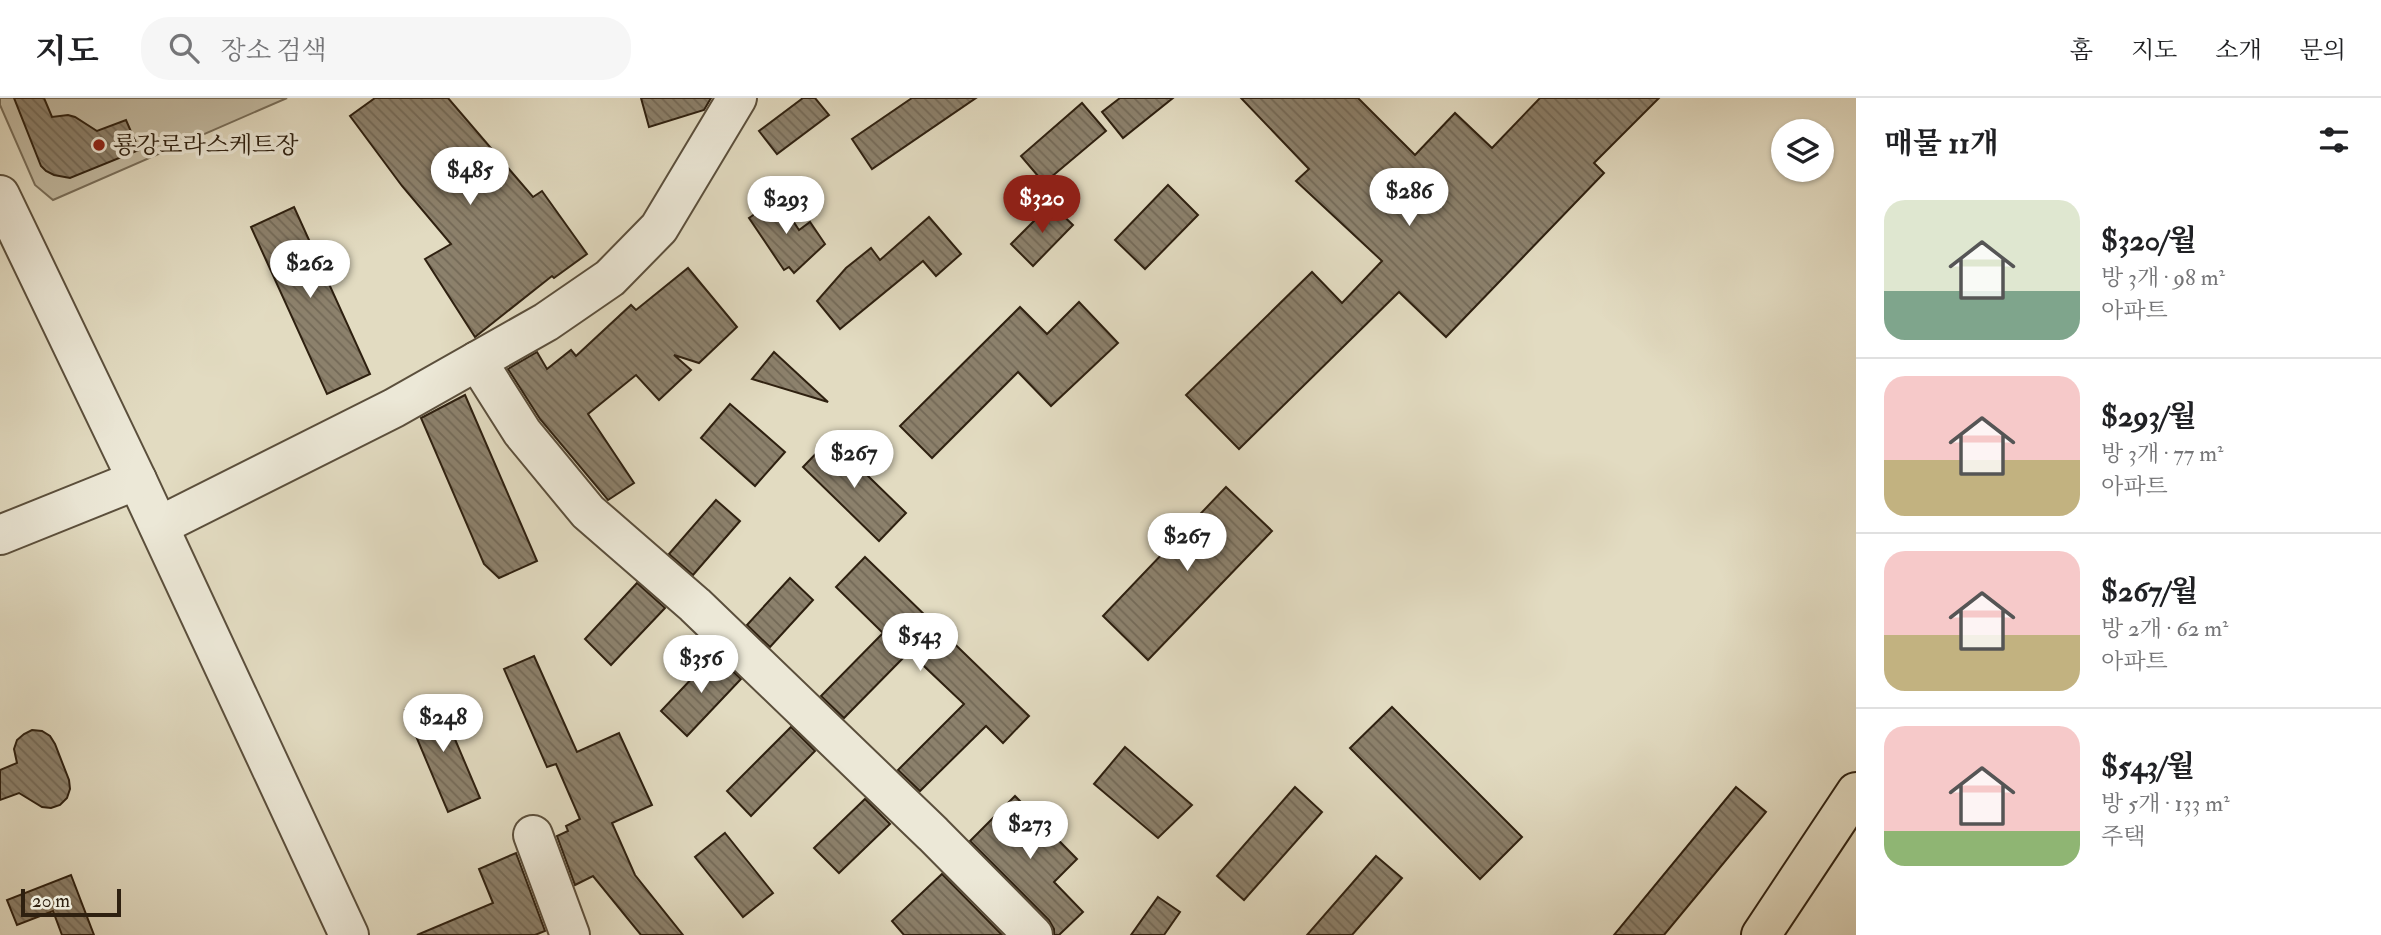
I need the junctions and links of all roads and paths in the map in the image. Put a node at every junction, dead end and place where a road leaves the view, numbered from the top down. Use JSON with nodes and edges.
{"nodes":[{"id":1,"x":737,"y":98,"type":"edge"},
{"id":2,"x":0,"y":195,"type":"edge"},
{"id":3,"x":477,"y":361,"type":"junction"},
{"id":4,"x":137,"y":480,"type":"junction"},
{"id":5,"x":159,"y":526,"type":"junction"},
{"id":6,"x":0,"y":535,"type":"edge"},
{"id":7,"x":1856,"y":792,"type":"edge"},
{"id":8,"x":533,"y":835,"type":"dead end"},
{"id":9,"x":349,"y":935,"type":"edge"},
{"id":10,"x":570,"y":935,"type":"edge"},
{"id":11,"x":1032,"y":935,"type":"edge"},
{"id":12,"x":1761,"y":935,"type":"edge"}],
"edges":[{"from":1,"to":3,"type":"street"},
{"from":2,"to":4,"type":"street"},
{"from":3,"to":5,"type":"street"},
{"from":3,"to":11,"type":"street"},
{"from":4,"to":5,"type":"street"},
{"from":4,"to":6,"type":"street"},
{"from":5,"to":9,"type":"street"},
{"from":7,"to":12,"type":"main road"},
{"from":8,"to":10,"type":"street"}]}
